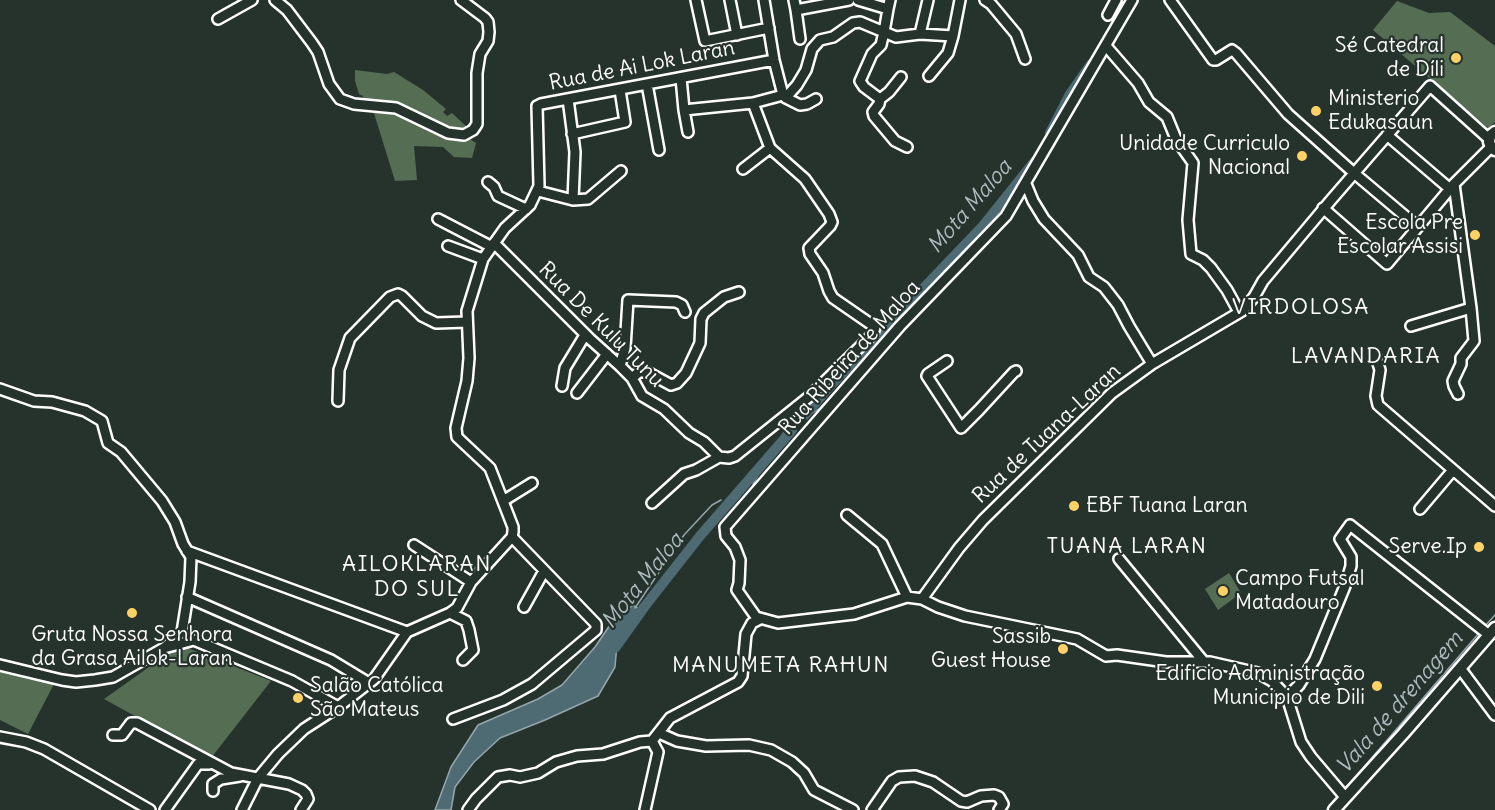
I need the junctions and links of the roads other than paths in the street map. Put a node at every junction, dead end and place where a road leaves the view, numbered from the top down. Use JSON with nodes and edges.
{"nodes":[{"id":1,"x":252,"y":0,"type":"edge"},
{"id":2,"x":275,"y":0,"type":"edge"},
{"id":3,"x":461,"y":0,"type":"edge"},
{"id":4,"x":696,"y":0,"type":"edge"},
{"id":5,"x":730,"y":0,"type":"edge"},
{"id":6,"x":764,"y":0,"type":"edge"},
{"id":7,"x":849,"y":0,"type":"edge"},
{"id":8,"x":858,"y":0,"type":"edge"},
{"id":9,"x":928,"y":0,"type":"edge"},
{"id":10,"x":960,"y":0,"type":"edge"},
{"id":11,"x":985,"y":0,"type":"edge"},
{"id":12,"x":1116,"y":0,"type":"edge"},
{"id":13,"x":1132,"y":0,"type":"edge"},
{"id":14,"x":1170,"y":0,"type":"edge"},
{"id":15,"x":889,"y":4,"type":"edge"},
{"id":16,"x":795,"y":5,"type":"edge"},
{"id":17,"x":1108,"y":15,"type":"dead end"},
{"id":18,"x":218,"y":19,"type":"dead end"},
{"id":19,"x":769,"y":28,"type":"junction"},
{"id":20,"x":884,"y":32,"type":"junction"},
{"id":21,"x":920,"y":34,"type":"junction"},
{"id":22,"x":737,"y":35,"type":"junction"},
{"id":23,"x":953,"y":36,"type":"junction"},
{"id":24,"x":800,"y":39,"type":"dead end"},
{"id":25,"x":1106,"y":46,"type":"junction"},
{"id":26,"x":1025,"y":59,"type":"dead end"},
{"id":27,"x":774,"y":60,"type":"junction"},
{"id":28,"x":929,"y":76,"type":"dead end"},
{"id":29,"x":901,"y":77,"type":"dead end"},
{"id":30,"x":681,"y":78,"type":"junction"},
{"id":31,"x":647,"y":84,"type":"junction"},
{"id":32,"x":620,"y":90,"type":"junction"},
{"id":33,"x":783,"y":94,"type":"junction"},
{"id":34,"x":568,"y":99,"type":"junction"},
{"id":35,"x":816,"y":99,"type":"dead end"},
{"id":36,"x":880,"y":99,"type":"junction"},
{"id":37,"x":753,"y":104,"type":"junction"},
{"id":38,"x":684,"y":110,"type":"junction"},
{"id":39,"x":688,"y":132,"type":"dead end"},
{"id":40,"x":572,"y":134,"type":"junction"},
{"id":41,"x":1387,"y":135,"type":"junction"},
{"id":42,"x":1492,"y":142,"type":"edge"},
{"id":43,"x":907,"y":147,"type":"dead end"},
{"id":44,"x":770,"y":148,"type":"junction"},
{"id":45,"x":659,"y":150,"type":"dead end"},
{"id":46,"x":743,"y":169,"type":"dead end"},
{"id":47,"x":621,"y":171,"type":"dead end"},
{"id":48,"x":1354,"y":173,"type":"junction"},
{"id":49,"x":488,"y":182,"type":"dead end"},
{"id":50,"x":1026,"y":184,"type":"junction"},
{"id":51,"x":1452,"y":187,"type":"junction"},
{"id":52,"x":538,"y":191,"type":"junction"},
{"id":53,"x":573,"y":200,"type":"junction"},
{"id":54,"x":1323,"y":208,"type":"junction"},
{"id":55,"x":526,"y":209,"type":"junction"},
{"id":56,"x":438,"y":219,"type":"dead end"},
{"id":57,"x":1418,"y":227,"type":"junction"},
{"id":58,"x":493,"y":245,"type":"junction"},
{"id":59,"x":448,"y":246,"type":"dead end"},
{"id":60,"x":483,"y":259,"type":"junction"},
{"id":61,"x":739,"y":292,"type":"dead end"},
{"id":62,"x":1471,"y":308,"type":"junction"},
{"id":63,"x":684,"y":312,"type":"dead end"},
{"id":64,"x":1239,"y":312,"type":"junction"},
{"id":65,"x":467,"y":322,"type":"junction"},
{"id":66,"x":1411,"y":326,"type":"dead end"},
{"id":67,"x":585,"y":334,"type":"junction"},
{"id":68,"x":607,"y":354,"type":"junction"},
{"id":69,"x":1375,"y":354,"type":"dead end"},
{"id":70,"x":947,"y":361,"type":"dead end"},
{"id":71,"x":1152,"y":364,"type":"junction"},
{"id":72,"x":620,"y":366,"type":"junction"},
{"id":73,"x":1016,"y":371,"type":"dead end"},
{"id":74,"x":632,"y":378,"type":"junction"},
{"id":75,"x":562,"y":386,"type":"dead end"},
{"id":76,"x":0,"y":389,"type":"edge"},
{"id":77,"x":577,"y":393,"type":"dead end"},
{"id":78,"x":1458,"y":394,"type":"dead end"},
{"id":79,"x":338,"y":401,"type":"dead end"},
{"id":80,"x":719,"y":457,"type":"junction"},
{"id":81,"x":1453,"y":470,"type":"junction"},
{"id":82,"x":532,"y":483,"type":"dead end"},
{"id":83,"x":503,"y":501,"type":"junction"},
{"id":84,"x":652,"y":503,"type":"dead end"},
{"id":85,"x":1495,"y":506,"type":"edge"},
{"id":86,"x":1420,"y":509,"type":"dead end"},
{"id":87,"x":847,"y":515,"type":"dead end"},
{"id":88,"x":512,"y":537,"type":"junction"},
{"id":89,"x":414,"y":544,"type":"dead end"},
{"id":90,"x":187,"y":551,"type":"junction"},
{"id":91,"x":1119,"y":559,"type":"dead end"},
{"id":92,"x":544,"y":571,"type":"junction"},
{"id":93,"x":471,"y":582,"type":"junction"},
{"id":94,"x":187,"y":597,"type":"junction"},
{"id":95,"x":907,"y":597,"type":"junction"},
{"id":96,"x":922,"y":599,"type":"junction"},
{"id":97,"x":524,"y":607,"type":"dead end"},
{"id":98,"x":450,"y":613,"type":"junction"},
{"id":99,"x":760,"y":619,"type":"junction"},
{"id":100,"x":406,"y":632,"type":"junction"},
{"id":101,"x":1492,"y":632,"type":"edge"},
{"id":102,"x":164,"y":648,"type":"junction"},
{"id":103,"x":464,"y":660,"type":"dead end"},
{"id":104,"x":1204,"y":662,"type":"junction"},
{"id":105,"x":0,"y":664,"type":"edge"},
{"id":106,"x":1460,"y":668,"type":"junction"},
{"id":107,"x":369,"y":683,"type":"junction"},
{"id":108,"x":1287,"y":698,"type":"junction"},
{"id":109,"x":338,"y":707,"type":"junction"},
{"id":110,"x":1495,"y":715,"type":"edge"},
{"id":111,"x":453,"y":719,"type":"dead end"},
{"id":112,"x":659,"y":733,"type":"junction"},
{"id":113,"x":113,"y":735,"type":"dead end"},
{"id":114,"x":0,"y":737,"type":"edge"},
{"id":115,"x":652,"y":741,"type":"junction"},
{"id":116,"x":214,"y":764,"type":"junction"},
{"id":117,"x":242,"y":776,"type":"junction"},
{"id":118,"x":258,"y":778,"type":"junction"},
{"id":119,"x":213,"y":791,"type":"dead end"},
{"id":120,"x":1345,"y":797,"type":"junction"},
{"id":121,"x":150,"y":810,"type":"edge"},
{"id":122,"x":165,"y":810,"type":"edge"},
{"id":123,"x":242,"y":810,"type":"edge"},
{"id":124,"x":302,"y":810,"type":"edge"},
{"id":125,"x":468,"y":810,"type":"edge"},
{"id":126,"x":645,"y":810,"type":"edge"},
{"id":127,"x":853,"y":810,"type":"edge"},
{"id":128,"x":872,"y":810,"type":"edge"},
{"id":129,"x":999,"y":810,"type":"edge"},
{"id":130,"x":1334,"y":810,"type":"edge"}],
"edges":[{"from":1,"to":18,"type":"street"},
{"from":2,"to":3,"type":"street"},
{"from":4,"to":22,"type":"street"},
{"from":5,"to":22,"type":"street"},
{"from":6,"to":19,"type":"street"},
{"from":7,"to":16,"type":"street"},
{"from":8,"to":15,"type":"street"},
{"from":9,"to":21,"type":"street"},
{"from":10,"to":23,"type":"street"},
{"from":11,"to":26,"type":"street"},
{"from":12,"to":17,"type":"street"},
{"from":13,"to":25,"type":"street","name":"Rua Ribeira de Maloa"},
{"from":14,"to":48,"type":"street"},
{"from":15,"to":20,"type":"street"},
{"from":16,"to":24,"type":"street"},
{"from":19,"to":22,"type":"street"},
{"from":19,"to":27,"type":"street"},
{"from":20,"to":21,"type":"street"},
{"from":20,"to":33,"type":"street"},
{"from":20,"to":36,"type":"street"},
{"from":21,"to":23,"type":"street"},
{"from":23,"to":28,"type":"street"},
{"from":25,"to":50,"type":"street","name":"Rua Ribeira de Maloa"},
{"from":25,"to":64,"type":"street"},
{"from":27,"to":30,"type":"street","name":"Rua de Ai Lok Laran"},
{"from":27,"to":33,"type":"street"},
{"from":29,"to":36,"type":"street"},
{"from":30,"to":31,"type":"street","name":"Rua de Ai Lok Laran"},
{"from":30,"to":38,"type":"street"},
{"from":31,"to":32,"type":"street","name":"Rua de Ai Lok Laran"},
{"from":31,"to":45,"type":"street"},
{"from":32,"to":34,"type":"street","name":"Rua de Ai Lok Laran"},
{"from":32,"to":40,"type":"street"},
{"from":33,"to":35,"type":"street"},
{"from":33,"to":37,"type":"street"},
{"from":34,"to":40,"type":"street"},
{"from":34,"to":52,"type":"street","name":"Rua de Ai Lok Laran"},
{"from":36,"to":43,"type":"street"},
{"from":37,"to":38,"type":"street"},
{"from":37,"to":44,"type":"street"},
{"from":38,"to":39,"type":"street"},
{"from":40,"to":53,"type":"street"},
{"from":41,"to":42,"type":"street","name":"Rua de Tuana-Laran"},
{"from":41,"to":48,"type":"street","name":"Rua de Tuana-Laran"},
{"from":41,"to":51,"type":"street"},
{"from":42,"to":51,"type":"street"},
{"from":44,"to":46,"type":"street"},
{"from":44,"to":80,"type":"street"},
{"from":47,"to":53,"type":"street"},
{"from":48,"to":54,"type":"street","name":"Rua de Tuana-Laran"},
{"from":48,"to":57,"type":"street"},
{"from":49,"to":55,"type":"street"},
{"from":50,"to":71,"type":"street"},
{"from":50,"to":99,"type":"street","name":"Rua Ribeira de Maloa"},
{"from":51,"to":57,"type":"street"},
{"from":51,"to":62,"type":"street"},
{"from":52,"to":53,"type":"street"},
{"from":52,"to":55,"type":"street"},
{"from":54,"to":57,"type":"street"},
{"from":54,"to":64,"type":"street","name":"Rua de Tuana-Laran"},
{"from":55,"to":58,"type":"street"},
{"from":56,"to":58,"type":"street","name":"Rua De Kulu Tunu"},
{"from":58,"to":60,"type":"street"},
{"from":58,"to":67,"type":"street","name":"Rua De Kulu Tunu"},
{"from":59,"to":60,"type":"street"},
{"from":60,"to":65,"type":"street"},
{"from":61,"to":74,"type":"street"},
{"from":62,"to":66,"type":"street"},
{"from":62,"to":78,"type":"street"},
{"from":63,"to":72,"type":"street"},
{"from":64,"to":71,"type":"street","name":"Rua de Tuana-Laran"},
{"from":65,"to":79,"type":"street"},
{"from":65,"to":83,"type":"street"},
{"from":67,"to":68,"type":"street","name":"Rua De Kulu Tunu"},
{"from":67,"to":75,"type":"street"},
{"from":68,"to":72,"type":"street","name":"Rua De Kulu Tunu"},
{"from":68,"to":77,"type":"street"},
{"from":69,"to":81,"type":"street"},
{"from":70,"to":73,"type":"street"},
{"from":71,"to":96,"type":"street","name":"Rua de Tuana-Laran"},
{"from":72,"to":74,"type":"street","name":"Rua De Kulu Tunu"},
{"from":74,"to":80,"type":"street","name":"Rua De Kulu Tunu"},
{"from":76,"to":90,"type":"street"},
{"from":80,"to":84,"type":"street"},
{"from":81,"to":85,"type":"street"},
{"from":81,"to":86,"type":"street"},
{"from":82,"to":83,"type":"street"},
{"from":83,"to":88,"type":"street"},
{"from":87,"to":95,"type":"street"},
{"from":88,"to":92,"type":"street"},
{"from":88,"to":93,"type":"street"},
{"from":89,"to":93,"type":"street"},
{"from":90,"to":94,"type":"street"},
{"from":90,"to":100,"type":"street"},
{"from":91,"to":104,"type":"street"},
{"from":92,"to":97,"type":"street"},
{"from":92,"to":111,"type":"street"},
{"from":93,"to":98,"type":"street"},
{"from":94,"to":102,"type":"street"},
{"from":94,"to":107,"type":"street"},
{"from":95,"to":96,"type":"street"},
{"from":95,"to":99,"type":"street"},
{"from":96,"to":104,"type":"street"},
{"from":98,"to":100,"type":"street"},
{"from":98,"to":103,"type":"street"},
{"from":99,"to":112,"type":"street"},
{"from":100,"to":107,"type":"street"},
{"from":101,"to":106,"type":"main road"},
{"from":101,"to":108,"type":"street"},
{"from":102,"to":105,"type":"street"},
{"from":102,"to":109,"type":"street"},
{"from":104,"to":108,"type":"street"},
{"from":106,"to":110,"type":"street"},
{"from":106,"to":120,"type":"main road"},
{"from":107,"to":109,"type":"street"},
{"from":108,"to":120,"type":"street"},
{"from":109,"to":118,"type":"street"},
{"from":112,"to":115,"type":"street"},
{"from":112,"to":127,"type":"street"},
{"from":113,"to":116,"type":"street"},
{"from":114,"to":121,"type":"street"},
{"from":115,"to":125,"type":"street"},
{"from":115,"to":126,"type":"street"},
{"from":116,"to":117,"type":"street"},
{"from":116,"to":122,"type":"street"},
{"from":117,"to":118,"type":"street"},
{"from":117,"to":119,"type":"street"},
{"from":118,"to":123,"type":"street"},
{"from":118,"to":124,"type":"street"},
{"from":120,"to":130,"type":"main road"},
{"from":128,"to":129,"type":"street"}]}
